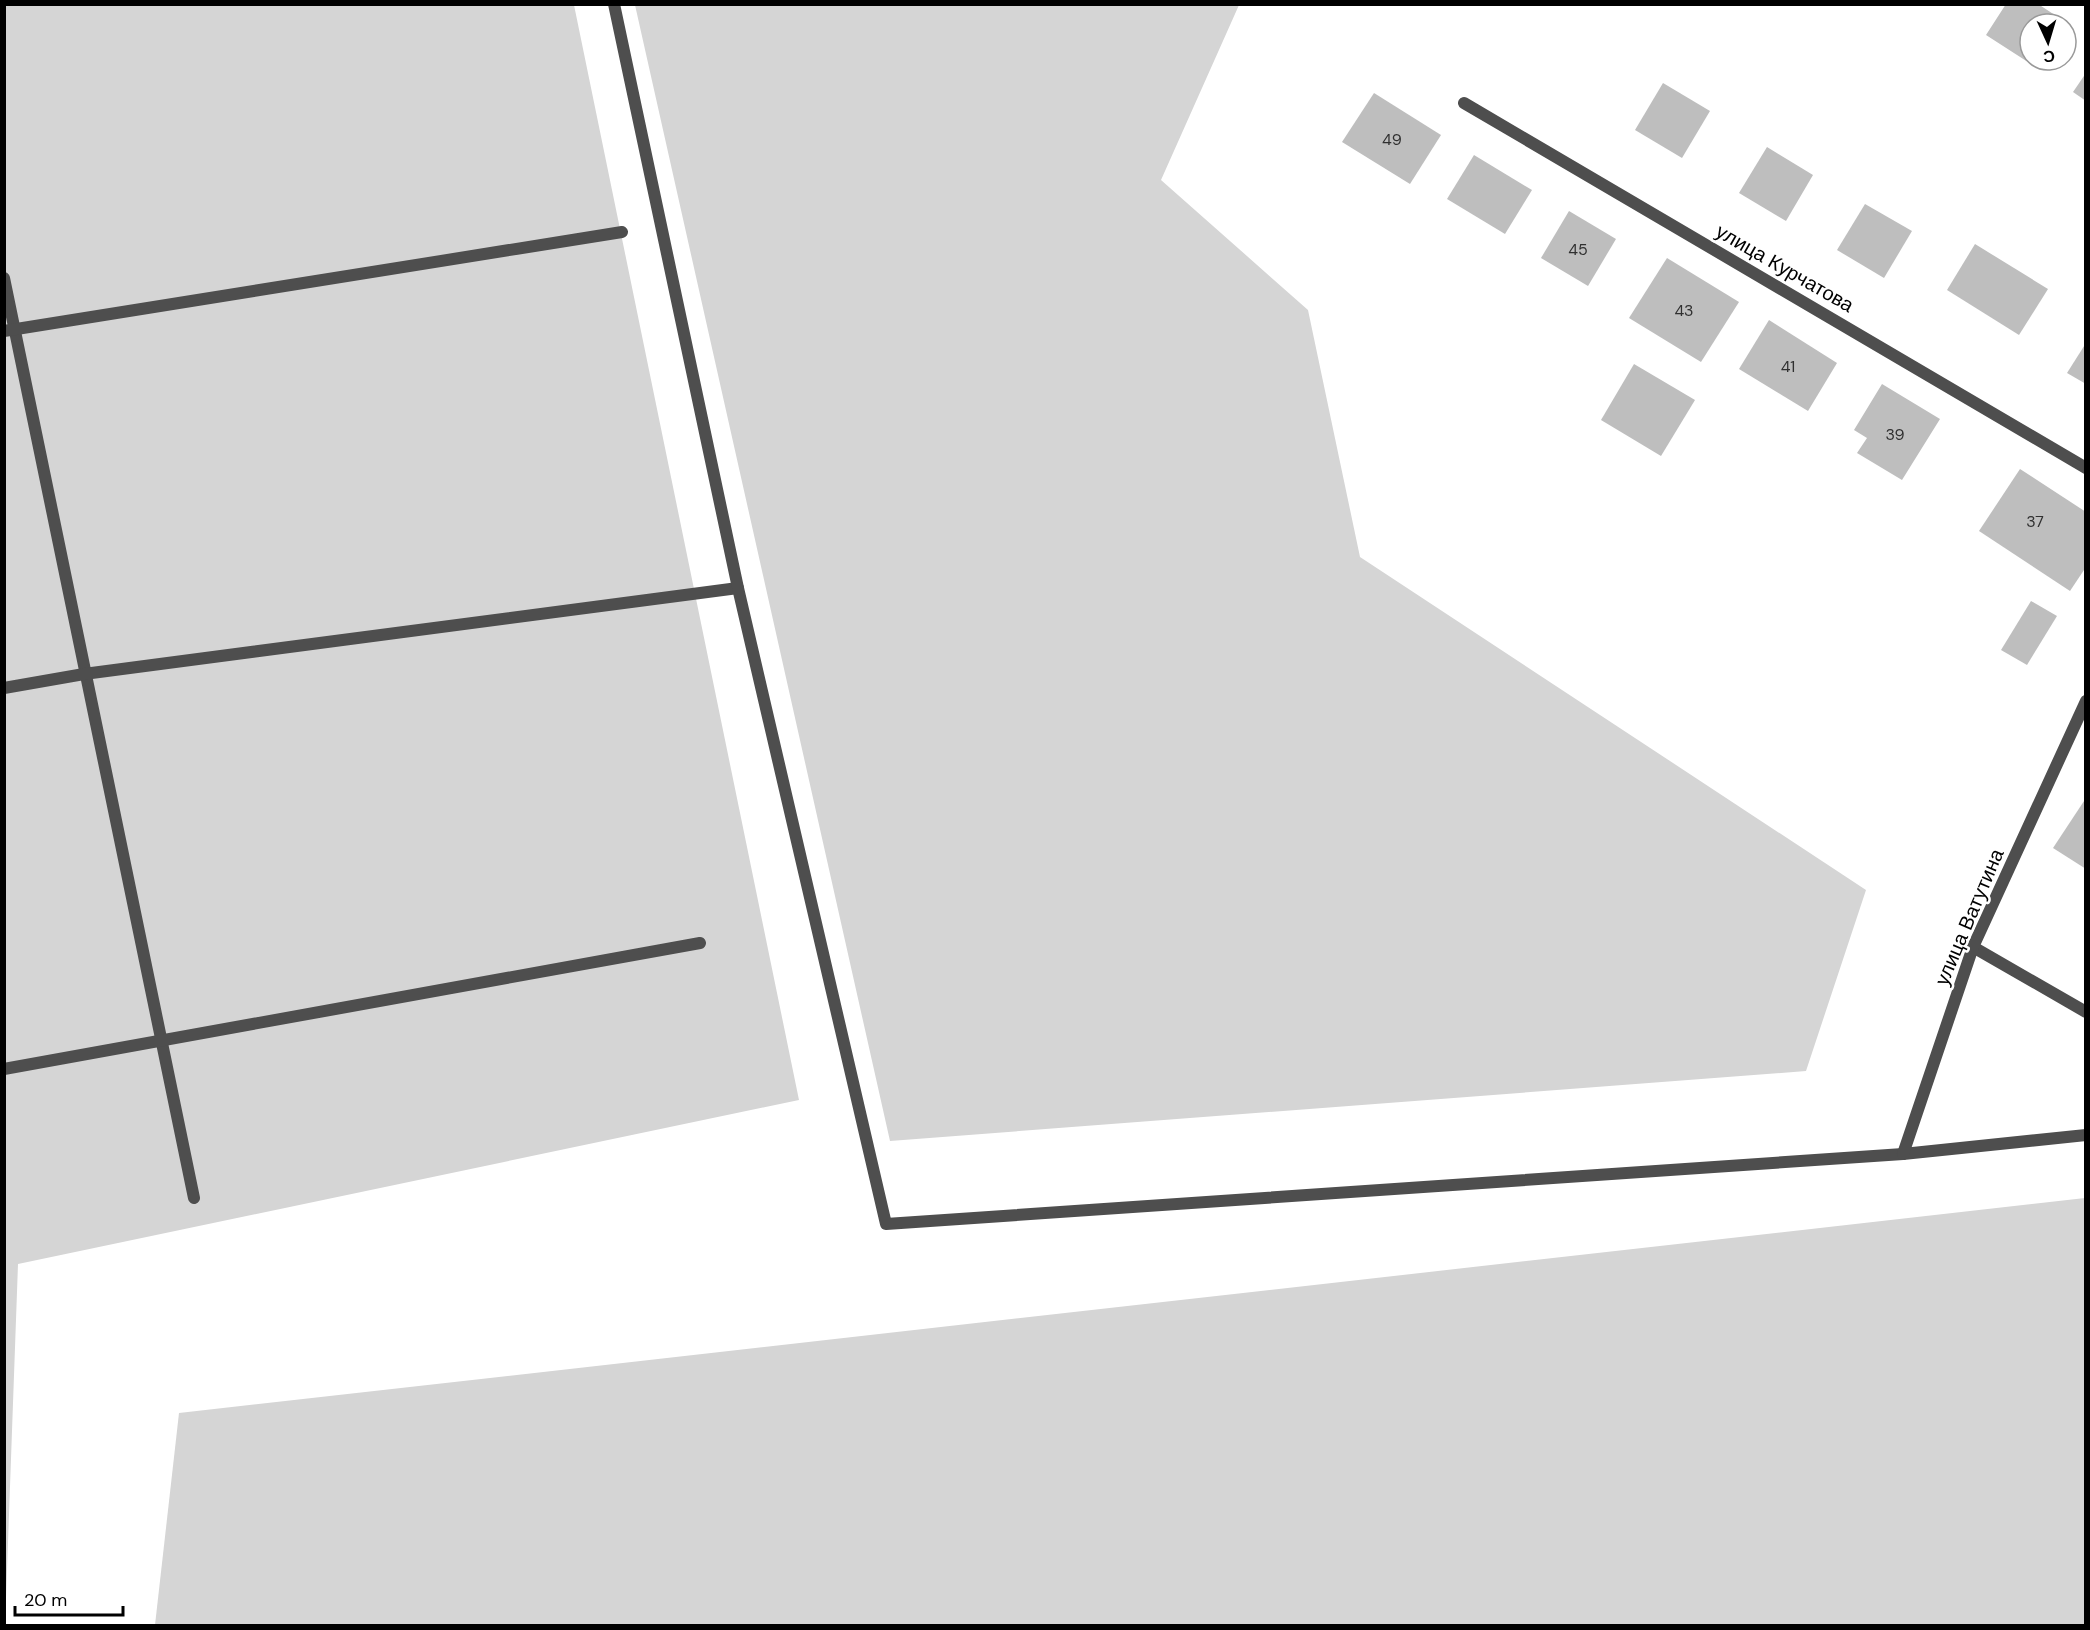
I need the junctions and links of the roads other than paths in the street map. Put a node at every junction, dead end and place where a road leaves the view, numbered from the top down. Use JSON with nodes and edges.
{"nodes":[{"id":1,"x":614,"y":4,"type":"edge"},
{"id":2,"x":1464,"y":103,"type":"dead end"},
{"id":3,"x":622,"y":232,"type":"dead end"},
{"id":4,"x":4,"y":278,"type":"edge"},
{"id":5,"x":10,"y":331,"type":"edge"},
{"id":6,"x":2085,"y":468,"type":"edge"},
{"id":7,"x":738,"y":588,"type":"junction"},
{"id":8,"x":84,"y":674,"type":"junction"},
{"id":9,"x":4,"y":688,"type":"edge"},
{"id":10,"x":2085,"y":701,"type":"edge"},
{"id":11,"x":700,"y":943,"type":"dead end"},
{"id":12,"x":1973,"y":947,"type":"junction"},
{"id":13,"x":2085,"y":1012,"type":"edge"},
{"id":14,"x":160,"y":1040,"type":"junction"},
{"id":15,"x":4,"y":1069,"type":"edge"},
{"id":16,"x":2085,"y":1135,"type":"edge"},
{"id":17,"x":1903,"y":1154,"type":"junction"},
{"id":18,"x":194,"y":1198,"type":"dead end"}],
"edges":[{"from":1,"to":7,"type":"street"},
{"from":2,"to":6,"type":"street","name":"улица Курчатова"},
{"from":3,"to":5,"type":"street"},
{"from":4,"to":5,"type":"street"},
{"from":5,"to":8,"type":"street"},
{"from":7,"to":8,"type":"street"},
{"from":7,"to":17,"type":"street"},
{"from":8,"to":9,"type":"street"},
{"from":8,"to":14,"type":"street"},
{"from":10,"to":12,"type":"street","name":"улица Ватутина"},
{"from":11,"to":14,"type":"street"},
{"from":12,"to":13,"type":"street"},
{"from":12,"to":17,"type":"street","name":"улица Ватутина"},
{"from":14,"to":15,"type":"street"},
{"from":14,"to":18,"type":"street"},
{"from":16,"to":17,"type":"street"}]}
